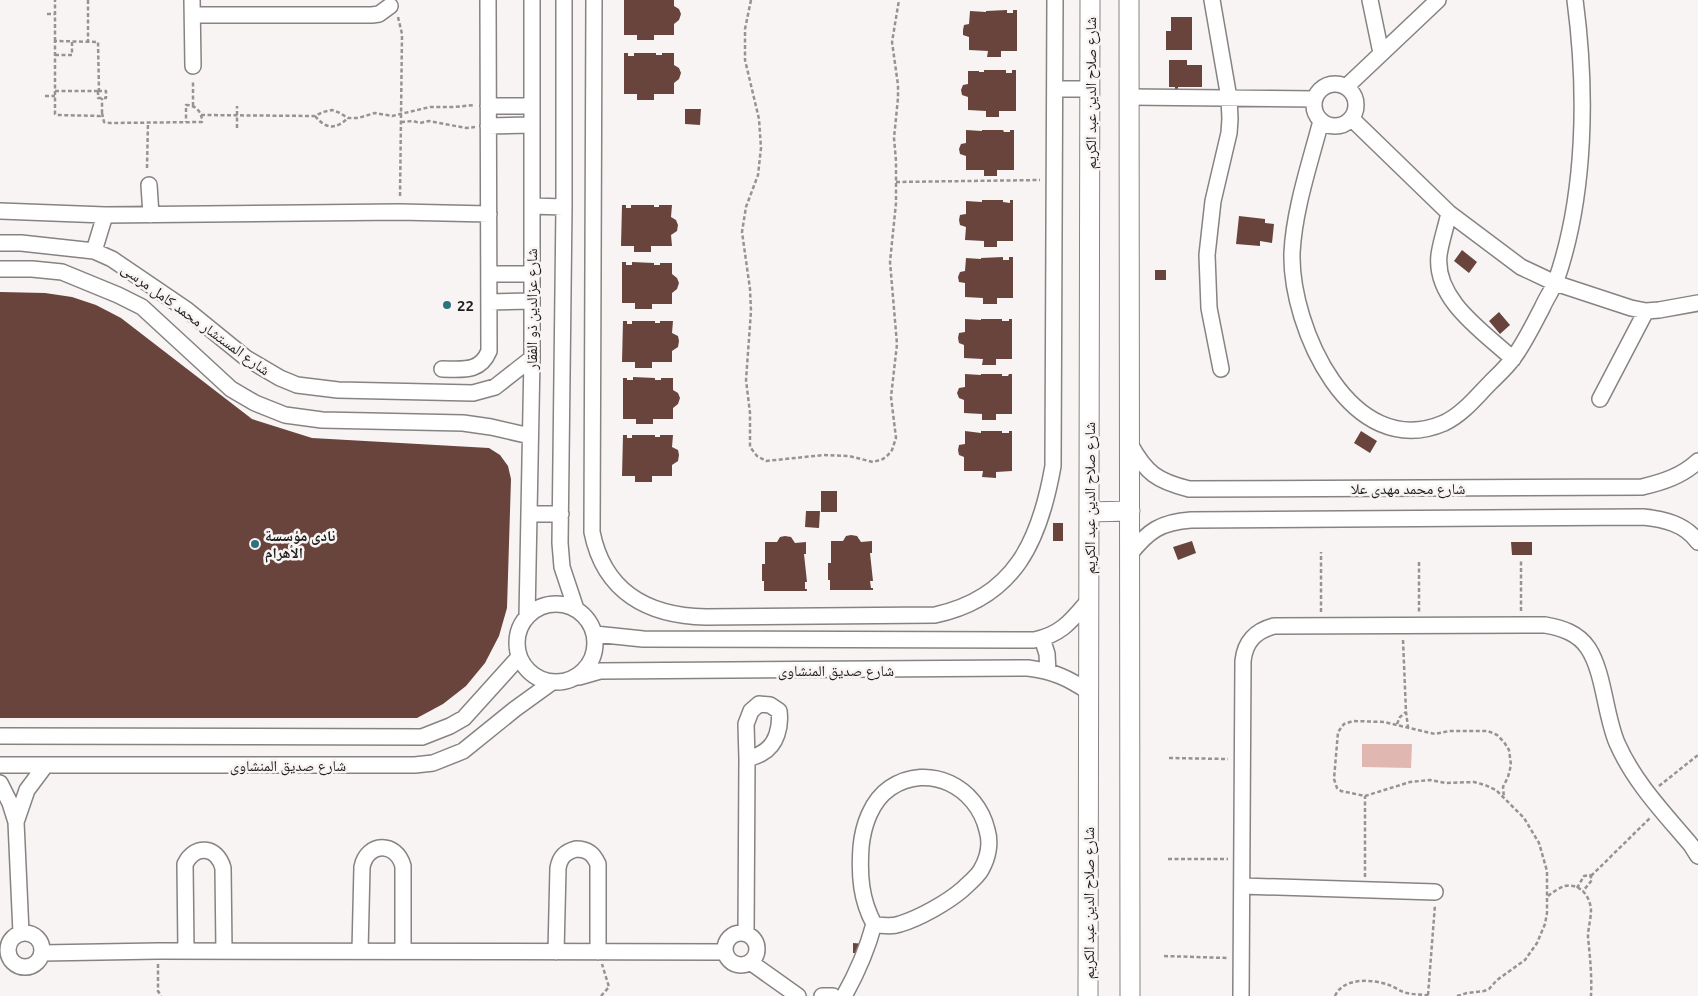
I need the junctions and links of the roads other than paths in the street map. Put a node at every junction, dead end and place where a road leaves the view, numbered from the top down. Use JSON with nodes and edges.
{"nodes":[{"id":1,"x":192,"y":0,"type":"edge"},
{"id":2,"x":488,"y":0,"type":"edge"},
{"id":3,"x":532,"y":0,"type":"edge"},
{"id":4,"x":564,"y":0,"type":"edge"},
{"id":5,"x":594,"y":0,"type":"edge"},
{"id":6,"x":1055,"y":0,"type":"edge"},
{"id":7,"x":1090,"y":0,"type":"edge"},
{"id":8,"x":1129,"y":0,"type":"edge"},
{"id":9,"x":1212,"y":0,"type":"edge"},
{"id":10,"x":1370,"y":0,"type":"edge"},
{"id":11,"x":1438,"y":0,"type":"edge"},
{"id":12,"x":1575,"y":0,"type":"edge"},
{"id":13,"x":390,"y":6,"type":"road end"},
{"id":14,"x":285,"y":8,"type":"edge"},
{"id":15,"x":193,"y":16,"type":"junction"},
{"id":16,"x":1381,"y":53,"type":"junction"},
{"id":17,"x":193,"y":66,"type":"road end"},
{"id":18,"x":1346,"y":87,"type":"junction"},
{"id":19,"x":1055,"y":89,"type":"junction"},
{"id":20,"x":1089,"y":89,"type":"junction"},
{"id":21,"x":1129,"y":97,"type":"junction"},
{"id":22,"x":1229,"y":98,"type":"junction"},
{"id":23,"x":1315,"y":99,"type":"junction"},
{"id":24,"x":483,"y":105,"type":"junction"},
{"id":25,"x":532,"y":106,"type":"junction"},
{"id":26,"x":1352,"y":119,"type":"junction"},
{"id":27,"x":1321,"y":121,"type":"junction"},
{"id":28,"x":532,"y":125,"type":"junction"},
{"id":29,"x":482,"y":126,"type":"junction"},
{"id":30,"x":149,"y":185,"type":"dead end"},
{"id":31,"x":532,"y":206,"type":"junction"},
{"id":32,"x":564,"y":207,"type":"junction"},
{"id":33,"x":0,"y":211,"type":"edge"},
{"id":34,"x":1449,"y":213,"type":"junction"},
{"id":35,"x":489,"y":214,"type":"junction"},
{"id":36,"x":105,"y":215,"type":"junction"},
{"id":37,"x":151,"y":215,"type":"junction"},
{"id":38,"x":0,"y":243,"type":"edge"},
{"id":39,"x":94,"y":251,"type":"junction"},
{"id":40,"x":0,"y":269,"type":"edge"},
{"id":41,"x":489,"y":274,"type":"junction"},
{"id":42,"x":532,"y":274,"type":"junction"},
{"id":43,"x":1555,"y":283,"type":"junction"},
{"id":44,"x":532,"y":301,"type":"junction"},
{"id":45,"x":489,"y":302,"type":"junction"},
{"id":46,"x":1698,"y":303,"type":"edge"},
{"id":47,"x":1646,"y":311,"type":"junction"},
{"id":48,"x":532,"y":358,"type":"junction"},
{"id":49,"x":1513,"y":359,"type":"junction"},
{"id":50,"x":442,"y":369,"type":"dead end"},
{"id":51,"x":1221,"y":369,"type":"dead end"},
{"id":52,"x":1600,"y":399,"type":"dead end"},
{"id":53,"x":530,"y":436,"type":"junction"},
{"id":54,"x":1130,"y":444,"type":"junction"},
{"id":55,"x":1698,"y":461,"type":"edge"},
{"id":56,"x":1130,"y":511,"type":"junction"},
{"id":57,"x":1089,"y":512,"type":"junction"},
{"id":58,"x":528,"y":514,"type":"junction"},
{"id":59,"x":561,"y":514,"type":"junction"},
{"id":60,"x":1698,"y":542,"type":"edge"},
{"id":61,"x":1130,"y":554,"type":"junction"},
{"id":62,"x":1089,"y":600,"type":"junction"},
{"id":63,"x":576,"y":609,"type":"junction"},
{"id":64,"x":823,"y":616,"type":"junction"},
{"id":65,"x":527,"y":617,"type":"junction"},
{"id":66,"x":595,"y":634,"type":"junction"},
{"id":67,"x":1042,"y":638,"type":"junction"},
{"id":68,"x":823,"y":639,"type":"junction"},
{"id":69,"x":519,"y":657,"type":"junction"},
{"id":70,"x":1048,"y":672,"type":"junction"},
{"id":71,"x":578,"y":677,"type":"junction"},
{"id":72,"x":552,"y":683,"type":"junction"},
{"id":73,"x":1089,"y":692,"type":"junction"},
{"id":74,"x":0,"y":736,"type":"edge"},
{"id":75,"x":748,"y":759,"type":"dead end"},
{"id":76,"x":0,"y":766,"type":"edge"},
{"id":77,"x":45,"y":766,"type":"junction"},
{"id":78,"x":0,"y":783,"type":"edge"},
{"id":79,"x":16,"y":822,"type":"junction"},
{"id":80,"x":1698,"y":856,"type":"edge"},
{"id":81,"x":1242,"y":886,"type":"junction"},
{"id":82,"x":1435,"y":892,"type":"road end"},
{"id":83,"x":874,"y":924,"type":"junction"},
{"id":84,"x":21,"y":933,"type":"junction"},
{"id":85,"x":746,"y":934,"type":"junction"},
{"id":86,"x":186,"y":951,"type":"junction"},
{"id":87,"x":224,"y":951,"type":"junction"},
{"id":88,"x":360,"y":951,"type":"junction"},
{"id":89,"x":403,"y":951,"type":"junction"},
{"id":90,"x":556,"y":952,"type":"junction"},
{"id":91,"x":598,"y":952,"type":"junction"},
{"id":92,"x":725,"y":952,"type":"junction"},
{"id":93,"x":42,"y":953,"type":"junction"},
{"id":94,"x":750,"y":962,"type":"junction"},
{"id":95,"x":6,"y":964,"type":"edge"},
{"id":96,"x":798,"y":996,"type":"edge"},
{"id":97,"x":822,"y":996,"type":"edge"},
{"id":98,"x":833,"y":996,"type":"edge"},
{"id":99,"x":844,"y":996,"type":"edge"},
{"id":100,"x":1088,"y":996,"type":"edge"},
{"id":101,"x":1130,"y":996,"type":"edge"},
{"id":102,"x":1241,"y":996,"type":"edge"}],
"edges":[{"from":1,"to":15,"type":"street"},
{"from":2,"to":24,"type":"street"},
{"from":3,"to":25,"type":"street","name":"شارع عزالدين ذو الفقار"},
{"from":4,"to":32,"type":"street","name":"شارع عزالدين ذو الفقار"},
{"from":5,"to":64,"type":"street"},
{"from":6,"to":19,"type":"street"},
{"from":7,"to":20,"type":"main road","name":"شارع صلاح الدين عبد الكريم"},
{"from":8,"to":21,"type":"main road"},
{"from":9,"to":22,"type":"street"},
{"from":10,"to":16,"type":"street"},
{"from":11,"to":16,"type":"street"},
{"from":12,"to":43,"type":"street"},
{"from":13,"to":14,"type":"street"},
{"from":14,"to":15,"type":"street"},
{"from":15,"to":17,"type":"street"},
{"from":16,"to":18,"type":"street"},
{"from":18,"to":23,"type":"street"},
{"from":18,"to":26,"type":"street"},
{"from":19,"to":20,"type":"street"},
{"from":19,"to":64,"type":"street"},
{"from":20,"to":57,"type":"main road","name":"شارع صلاح الدين عبد الكريم"},
{"from":21,"to":22,"type":"street"},
{"from":21,"to":54,"type":"main road"},
{"from":22,"to":23,"type":"street"},
{"from":22,"to":51,"type":"street"},
{"from":23,"to":27,"type":"street"},
{"from":24,"to":25,"type":"street"},
{"from":24,"to":29,"type":"street"},
{"from":25,"to":28,"type":"street","name":"شارع عزالدين ذو الفقار"},
{"from":26,"to":27,"type":"street"},
{"from":26,"to":34,"type":"street"},
{"from":27,"to":49,"type":"street"},
{"from":28,"to":29,"type":"street"},
{"from":28,"to":31,"type":"street","name":"شارع عزالدين ذو الفقار"},
{"from":29,"to":35,"type":"street"},
{"from":30,"to":37,"type":"street"},
{"from":31,"to":32,"type":"street"},
{"from":31,"to":42,"type":"street","name":"شارع عزالدين ذو الفقار"},
{"from":32,"to":59,"type":"street","name":"شارع عزالدين ذو الفقار"},
{"from":33,"to":36,"type":"street"},
{"from":34,"to":43,"type":"street"},
{"from":34,"to":49,"type":"street"},
{"from":35,"to":37,"type":"street"},
{"from":35,"to":41,"type":"street"},
{"from":36,"to":37,"type":"street"},
{"from":36,"to":39,"type":"street"},
{"from":38,"to":39,"type":"street","name":"شارع المستشار محمد كامل مرسى"},
{"from":39,"to":48,"type":"street","name":"شارع المستشار محمد كامل مرسى"},
{"from":40,"to":53,"type":"street","name":"شارع المستشار محمد كامل مرسى"},
{"from":41,"to":42,"type":"street"},
{"from":41,"to":45,"type":"street"},
{"from":42,"to":44,"type":"street","name":"شارع عزالدين ذو الفقار"},
{"from":43,"to":47,"type":"street"},
{"from":43,"to":49,"type":"street"},
{"from":44,"to":45,"type":"street"},
{"from":44,"to":48,"type":"street","name":"شارع عزالدين ذو الفقار"},
{"from":45,"to":50,"type":"street"},
{"from":46,"to":47,"type":"street"},
{"from":47,"to":52,"type":"street"},
{"from":48,"to":53,"type":"street","name":"شارع عزالدين ذو الفقار"},
{"from":53,"to":58,"type":"street","name":"شارع عزالدين ذو الفقار"},
{"from":54,"to":55,"type":"street","name":"شارع محمد مهدى علا"},
{"from":54,"to":56,"type":"main road"},
{"from":56,"to":57,"type":"main road"},
{"from":56,"to":61,"type":"main road"},
{"from":57,"to":62,"type":"main road","name":"شارع صلاح الدين عبد الكريم"},
{"from":58,"to":59,"type":"street"},
{"from":58,"to":65,"type":"street","name":"شارع عزالدين ذو الفقار"},
{"from":59,"to":63,"type":"street","name":"شارع عزالدين ذو الفقار"},
{"from":60,"to":61,"type":"street","name":"شارع محمد مهدى علا"},
{"from":61,"to":101,"type":"main road"},
{"from":62,"to":67,"type":"street","name":"شارع صديق المنشاوى"},
{"from":62,"to":73,"type":"main road","name":"شارع صلاح الدين عبد الكريم"},
{"from":63,"to":65,"type":"street"},
{"from":63,"to":66,"type":"street"},
{"from":64,"to":68,"type":"street"},
{"from":65,"to":69,"type":"street"},
{"from":66,"to":68,"type":"street","name":"شارع صديق المنشاوى"},
{"from":66,"to":71,"type":"street"},
{"from":67,"to":68,"type":"street","name":"شارع صديق المنشاوى"},
{"from":67,"to":70,"type":"street"},
{"from":69,"to":72,"type":"street"},
{"from":69,"to":74,"type":"street","name":"شارع صديق المنشاوى"},
{"from":70,"to":71,"type":"street","name":"شارع صديق المنشاوى"},
{"from":70,"to":73,"type":"street","name":"شارع صديق المنشاوى"},
{"from":71,"to":72,"type":"street"},
{"from":72,"to":77,"type":"street","name":"شارع صديق المنشاوى"},
{"from":73,"to":100,"type":"main road","name":"شارع صلاح الدين عبد الكريم"},
{"from":75,"to":85,"type":"street"},
{"from":76,"to":77,"type":"street","name":"شارع صديق المنشاوى"},
{"from":77,"to":79,"type":"street"},
{"from":78,"to":79,"type":"street"},
{"from":79,"to":84,"type":"street"},
{"from":80,"to":81,"type":"street"},
{"from":81,"to":82,"type":"street"},
{"from":81,"to":102,"type":"street"},
{"from":83,"to":83,"type":"street"},
{"from":83,"to":99,"type":"street"},
{"from":84,"to":93,"type":"street"},
{"from":84,"to":95,"type":"street"},
{"from":85,"to":92,"type":"street"},
{"from":85,"to":94,"type":"street"},
{"from":86,"to":87,"type":"street"},
{"from":86,"to":87,"type":"street"},
{"from":86,"to":93,"type":"street"},
{"from":87,"to":88,"type":"street"},
{"from":88,"to":89,"type":"street"},
{"from":88,"to":89,"type":"street"},
{"from":89,"to":90,"type":"street"},
{"from":90,"to":91,"type":"street"},
{"from":90,"to":91,"type":"street"},
{"from":91,"to":92,"type":"street"},
{"from":92,"to":94,"type":"street"},
{"from":93,"to":95,"type":"street"},
{"from":94,"to":96,"type":"street"},
{"from":97,"to":98,"type":"street"}]}
